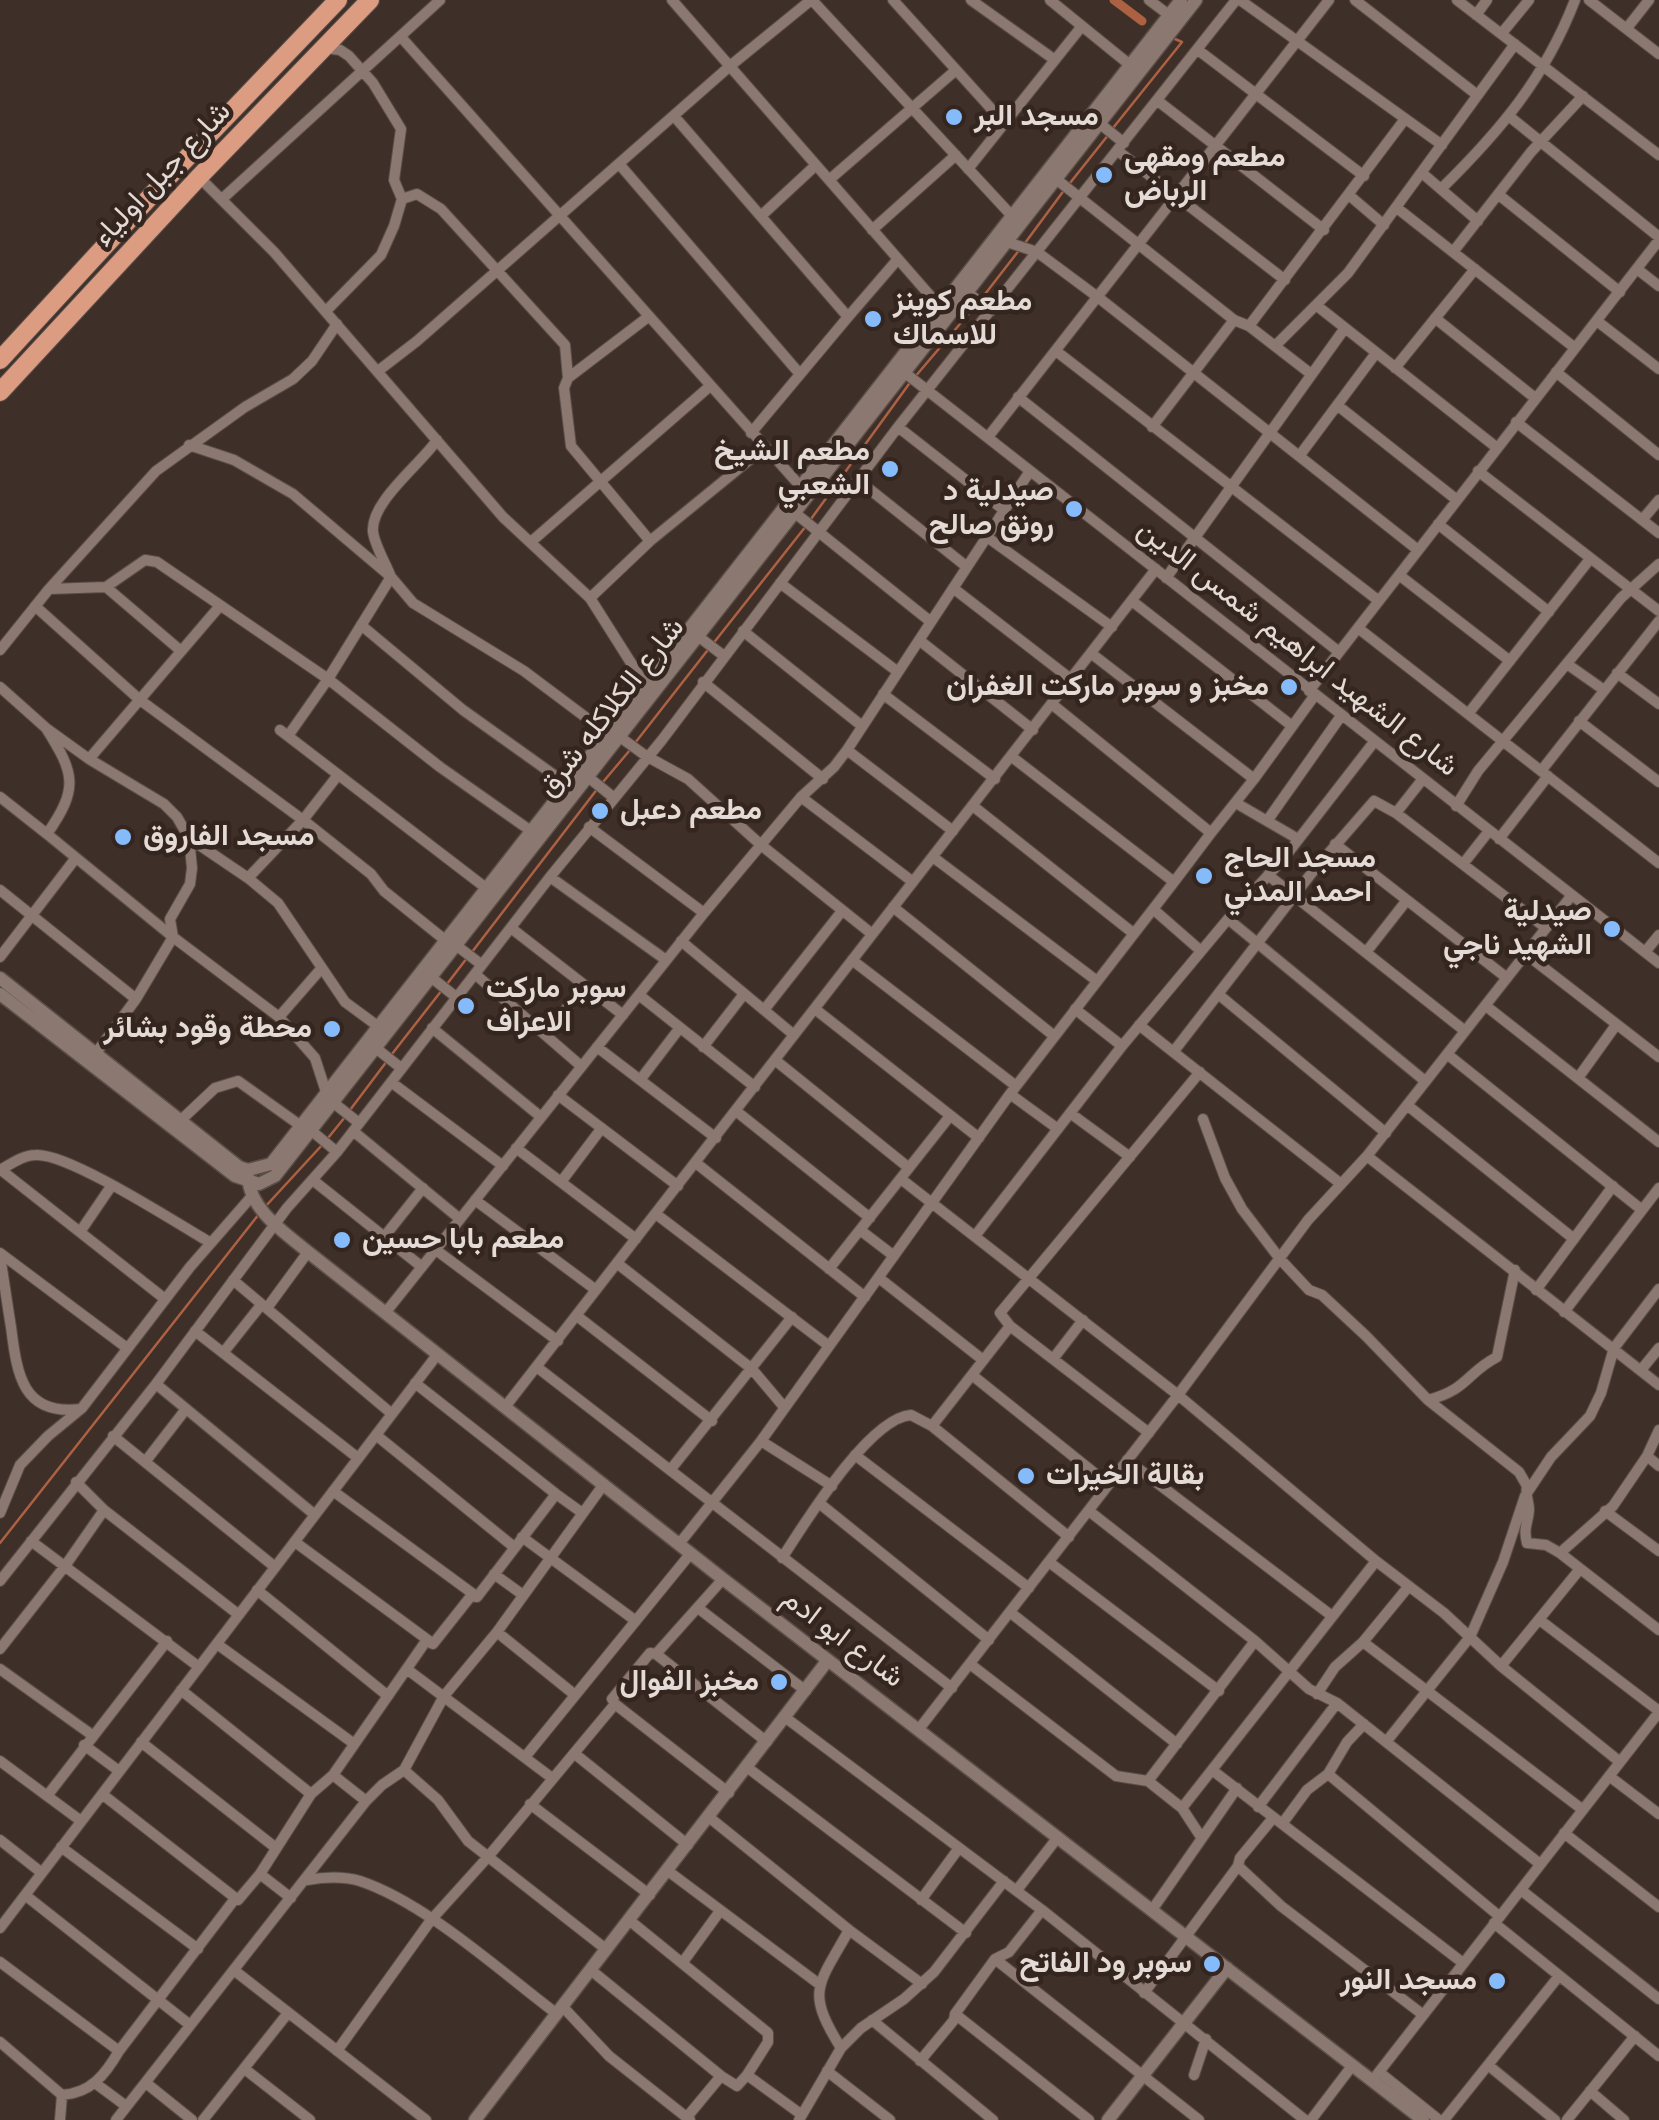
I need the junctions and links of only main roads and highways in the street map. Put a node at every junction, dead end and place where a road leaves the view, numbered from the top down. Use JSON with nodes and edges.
{"nodes":[{"id":1,"x":338,"y":0,"type":"edge"},
{"id":2,"x":370,"y":0,"type":"edge"},
{"id":3,"x":0,"y":360,"type":"edge"},
{"id":4,"x":0,"y":392,"type":"edge"}],
"edges":[{"from":1,"to":3,"type":"highway","name":"شارع جبل اولياء"},
{"from":2,"to":4,"type":"highway","name":"شارع جبل اولياء"}]}
